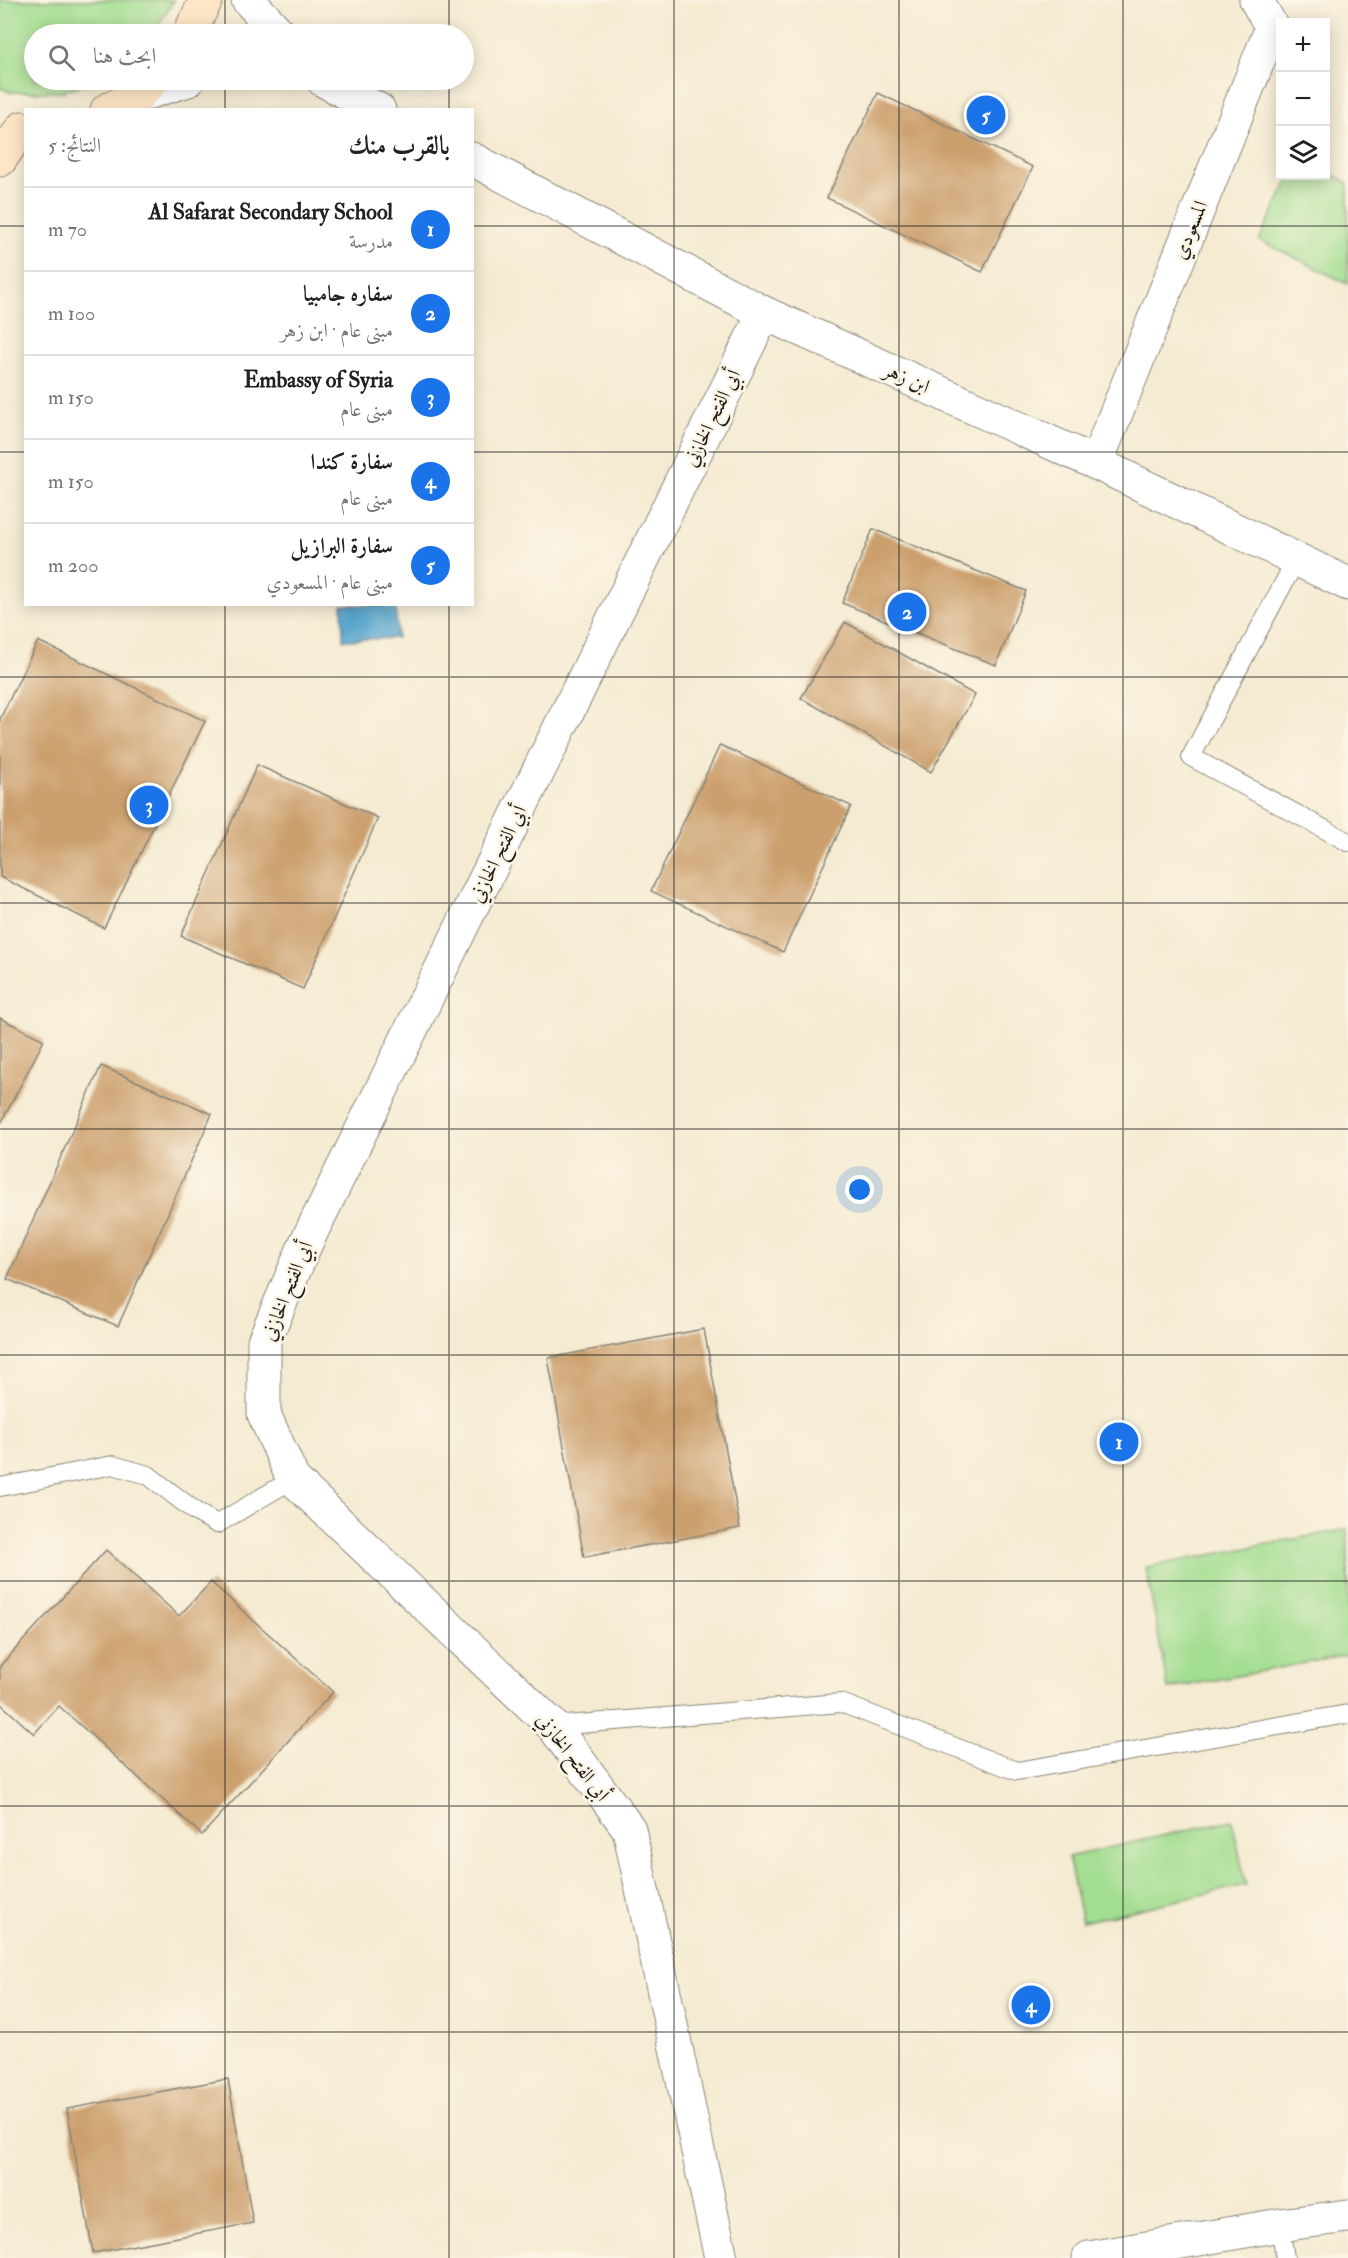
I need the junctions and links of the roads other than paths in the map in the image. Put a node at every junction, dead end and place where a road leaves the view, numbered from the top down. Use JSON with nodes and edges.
{"nodes":[{"id":1,"x":206,"y":0,"type":"edge"},
{"id":2,"x":248,"y":0,"type":"edge"},
{"id":3,"x":1256,"y":0,"type":"edge"},
{"id":4,"x":194,"y":24,"type":"edge"},
{"id":5,"x":271,"y":24,"type":"edge"},
{"id":6,"x":142,"y":90,"type":"edge"},
{"id":7,"x":342,"y":90,"type":"edge"},
{"id":8,"x":110,"y":108,"type":"edge"},
{"id":9,"x":376,"y":108,"type":"edge"},
{"id":10,"x":16,"y":126,"type":"edge"},
{"id":11,"x":0,"y":160,"type":"edge"},
{"id":12,"x":474,"y":160,"type":"edge"},
{"id":13,"x":764,"y":313,"type":"junction"},
{"id":14,"x":1096,"y":463,"type":"junction"},
{"id":15,"x":1296,"y":560,"type":"junction"},
{"id":16,"x":1348,"y":584,"type":"edge"},
{"id":17,"x":1348,"y":842,"type":"edge"},
{"id":18,"x":293,"y":1479,"type":"junction"},
{"id":19,"x":0,"y":1487,"type":"edge"},
{"id":20,"x":1348,"y":1714,"type":"edge"},
{"id":21,"x":553,"y":1726,"type":"junction"},
{"id":22,"x":1348,"y":2216,"type":"edge"},
{"id":23,"x":1280,"y":2225,"type":"junction"},
{"id":24,"x":721,"y":2258,"type":"edge"},
{"id":25,"x":1089,"y":2258,"type":"edge"},
{"id":26,"x":1285,"y":2258,"type":"edge"}],
"edges":[{"from":1,"to":4,"type":"street"},
{"from":2,"to":5,"type":"street"},
{"from":3,"to":14,"type":"street","name":"المسعودي"},
{"from":6,"to":8,"type":"street"},
{"from":7,"to":9,"type":"street"},
{"from":10,"to":11,"type":"street"},
{"from":12,"to":13,"type":"street","name":"ابن زهر"},
{"from":13,"to":14,"type":"street","name":"ابن زهر"},
{"from":13,"to":18,"type":"street","name":"أبي الفتح الخازني"},
{"from":14,"to":15,"type":"street","name":"ابن زهر"},
{"from":15,"to":16,"type":"street","name":"ابن زهر"},
{"from":15,"to":17,"type":"lane"},
{"from":18,"to":19,"type":"lane"},
{"from":18,"to":21,"type":"street","name":"أبي الفتح الخازني"},
{"from":20,"to":21,"type":"lane"},
{"from":21,"to":24,"type":"street","name":"أبي الفتح الخازني"},
{"from":22,"to":23,"type":"street"},
{"from":23,"to":25,"type":"street"},
{"from":23,"to":26,"type":"lane"}]}
